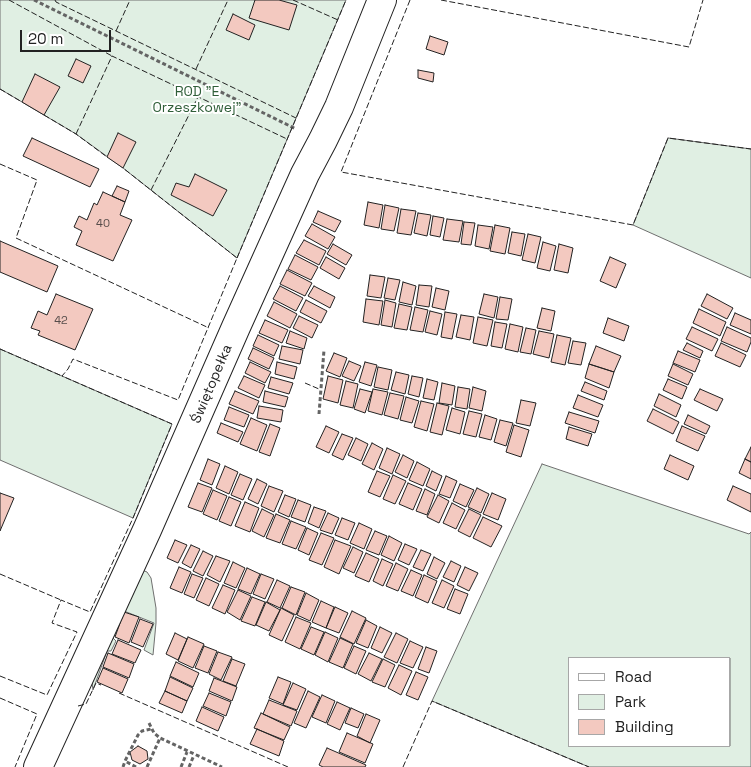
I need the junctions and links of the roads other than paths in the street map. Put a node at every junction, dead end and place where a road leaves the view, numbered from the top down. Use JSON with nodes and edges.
{"nodes":[{"id":1,"x":382,"y":0,"type":"edge"},
{"id":2,"x":38,"y":767,"type":"edge"}],
"edges":[{"from":1,"to":2,"type":"street","name":"Świętopełka"}]}
